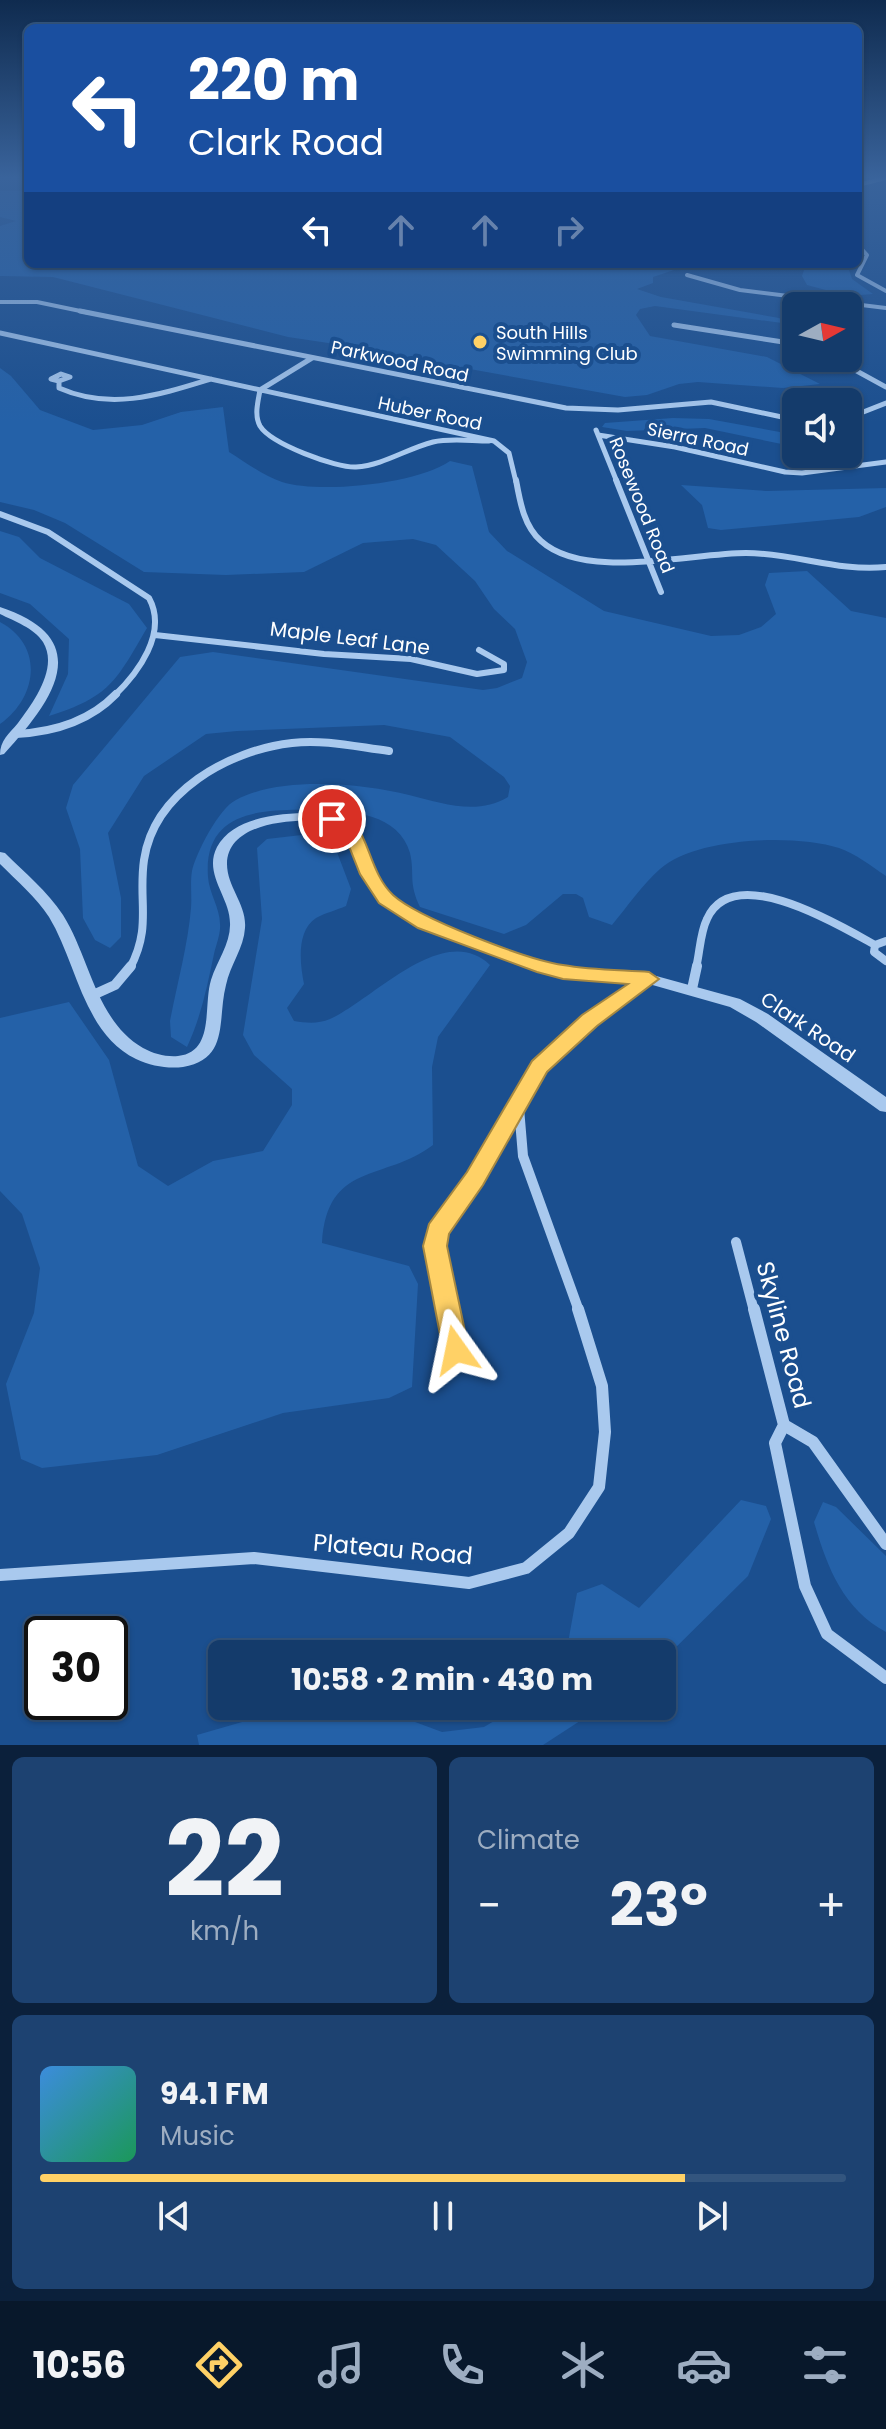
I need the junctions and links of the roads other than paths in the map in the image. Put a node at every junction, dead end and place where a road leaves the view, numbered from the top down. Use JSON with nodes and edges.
{"nodes":[{"id":1,"x":860,"y":268,"type":"edge"},
{"id":2,"x":687,"y":275,"type":"dead end"},
{"id":3,"x":886,"y":291,"type":"edge"},
{"id":4,"x":782,"y":297,"type":"edge"},
{"id":5,"x":0,"y":302,"type":"edge"},
{"id":6,"x":862,"y":306,"type":"edge"},
{"id":7,"x":886,"y":308,"type":"edge"},
{"id":8,"x":674,"y":325,"type":"dead end"},
{"id":9,"x":0,"y":333,"type":"edge"},
{"id":10,"x":782,"y":342,"type":"edge"},
{"id":11,"x":312,"y":357,"type":"junction"},
{"id":12,"x":859,"y":372,"type":"edge"},
{"id":13,"x":212,"y":379,"type":"junction"},
{"id":14,"x":59,"y":381,"type":"dead end"},
{"id":15,"x":886,"y":387,"type":"edge"},
{"id":16,"x":260,"y":390,"type":"junction"},
{"id":17,"x":886,"y":403,"type":"edge"},
{"id":18,"x":862,"y":412,"type":"edge"},
{"id":19,"x":782,"y":416,"type":"edge"},
{"id":20,"x":597,"y":432,"type":"joint"},
{"id":21,"x":494,"y":441,"type":"junction"},
{"id":22,"x":886,"y":462,"type":"edge"},
{"id":23,"x":0,"y":514,"type":"edge"},
{"id":24,"x":650,"y":560,"type":"junction"},
{"id":25,"x":886,"y":567,"type":"edge"},
{"id":26,"x":661,"y":592,"type":"dead end"},
{"id":27,"x":0,"y":610,"type":"edge"},
{"id":28,"x":155,"y":635,"type":"junction"},
{"id":29,"x":479,"y":650,"type":"dead end"},
{"id":30,"x":16,"y":734,"type":"junction"},
{"id":31,"x":0,"y":751,"type":"edge"},
{"id":32,"x":389,"y":751,"type":"dead end"},
{"id":33,"x":0,"y":856,"type":"edge"},
{"id":34,"x":886,"y":941,"type":"edge"},
{"id":35,"x":875,"y":945,"type":"junction"},
{"id":36,"x":886,"y":961,"type":"edge"},
{"id":37,"x":649,"y":979,"type":"junction"},
{"id":38,"x":692,"y":989,"type":"junction"},
{"id":39,"x":93,"y":995,"type":"junction"},
{"id":40,"x":886,"y":1106,"type":"edge"},
{"id":41,"x":519,"y":1108,"type":"junction"},
{"id":42,"x":736,"y":1242,"type":"dead end"},
{"id":43,"x":456,"y":1350,"type":"dead end"},
{"id":44,"x":784,"y":1425,"type":"junction"},
{"id":45,"x":886,"y":1544,"type":"edge"},
{"id":46,"x":0,"y":1575,"type":"edge"},
{"id":47,"x":886,"y":1678,"type":"edge"}],
"edges":[{"from":1,"to":3,"type":"street"},
{"from":2,"to":4,"type":"street"},
{"from":5,"to":11,"type":"street","name":"Parkwood Road"},
{"from":6,"to":7,"type":"street"},
{"from":8,"to":10,"type":"street"},
{"from":9,"to":13,"type":"street","name":"Huber Road"},
{"from":11,"to":16,"type":"street"},
{"from":11,"to":19,"type":"street","name":"Parkwood Road"},
{"from":12,"to":15,"type":"street"},
{"from":13,"to":14,"type":"street"},
{"from":13,"to":16,"type":"street","name":"Huber Road"},
{"from":16,"to":21,"type":"street","name":"Huber Road"},
{"from":16,"to":21,"type":"street"},
{"from":17,"to":18,"type":"street"},
{"from":20,"to":22,"type":"street","name":"Sierra Road"},
{"from":20,"to":24,"type":"street","name":"Rosewood Road"},
{"from":21,"to":24,"type":"street","name":"Huber Road"},
{"from":23,"to":28,"type":"street"},
{"from":24,"to":25,"type":"street","name":"Huber Road"},
{"from":24,"to":26,"type":"street","name":"Rosewood Road"},
{"from":27,"to":30,"type":"street"},
{"from":28,"to":29,"type":"street","name":"Maple Leaf Lane"},
{"from":28,"to":30,"type":"street"},
{"from":30,"to":31,"type":"street"},
{"from":32,"to":39,"type":"street"},
{"from":33,"to":39,"type":"street"},
{"from":34,"to":35,"type":"street"},
{"from":35,"to":36,"type":"street"},
{"from":35,"to":38,"type":"street"},
{"from":37,"to":38,"type":"street","name":"Clark Road"},
{"from":37,"to":39,"type":"street","name":"Clark Road"},
{"from":37,"to":41,"type":"street"},
{"from":38,"to":40,"type":"street","name":"Clark Road"},
{"from":41,"to":43,"type":"street"},
{"from":41,"to":46,"type":"street","name":"Plateau Road"},
{"from":42,"to":44,"type":"street","name":"Skyline Road"},
{"from":44,"to":45,"type":"street","name":"Skyline Road"},
{"from":44,"to":47,"type":"street"}]}
